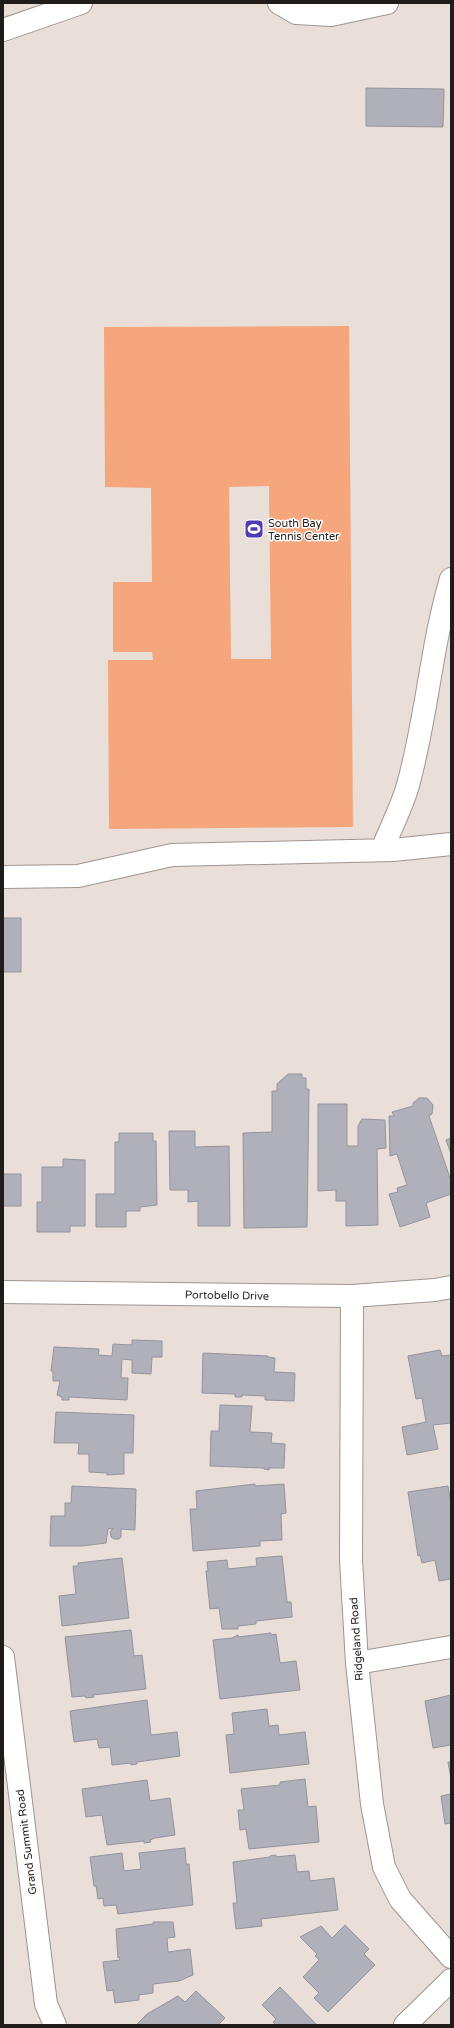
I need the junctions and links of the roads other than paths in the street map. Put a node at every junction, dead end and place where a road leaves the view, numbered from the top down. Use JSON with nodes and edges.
{"nodes":[{"id":1,"x":81,"y":3,"type":"edge"},
{"id":2,"x":279,"y":3,"type":"edge"},
{"id":3,"x":387,"y":3,"type":"edge"},
{"id":4,"x":3,"y":30,"type":"edge"},
{"id":5,"x":451,"y":579,"type":"edge"},
{"id":6,"x":451,"y":844,"type":"edge"},
{"id":7,"x":382,"y":850,"type":"junction"},
{"id":8,"x":3,"y":877,"type":"edge"},
{"id":9,"x":451,"y":1287,"type":"edge"},
{"id":10,"x":3,"y":1292,"type":"edge"},
{"id":11,"x":352,"y":1296,"type":"junction"},
{"id":12,"x":451,"y":1647,"type":"edge"},
{"id":13,"x":3,"y":1657,"type":"edge"},
{"id":14,"x":357,"y":1663,"type":"junction"},
{"id":15,"x":451,"y":1957,"type":"edge"},
{"id":16,"x":451,"y":1980,"type":"edge"},
{"id":17,"x":55,"y":2025,"type":"edge"},
{"id":18,"x":406,"y":2025,"type":"edge"}],
"edges":[{"from":1,"to":4,"type":"street"},
{"from":2,"to":3,"type":"street"},
{"from":5,"to":7,"type":"street"},
{"from":6,"to":7,"type":"street"},
{"from":7,"to":8,"type":"street"},
{"from":9,"to":11,"type":"street","name":"Portobello Drive"},
{"from":10,"to":11,"type":"street","name":"Portobello Drive"},
{"from":11,"to":14,"type":"street","name":"Ridgeland Road"},
{"from":12,"to":14,"type":"street"},
{"from":13,"to":17,"type":"street","name":"Grand Summit Road"},
{"from":14,"to":15,"type":"street","name":"Ridgeland Road"},
{"from":16,"to":18,"type":"street"}]}
